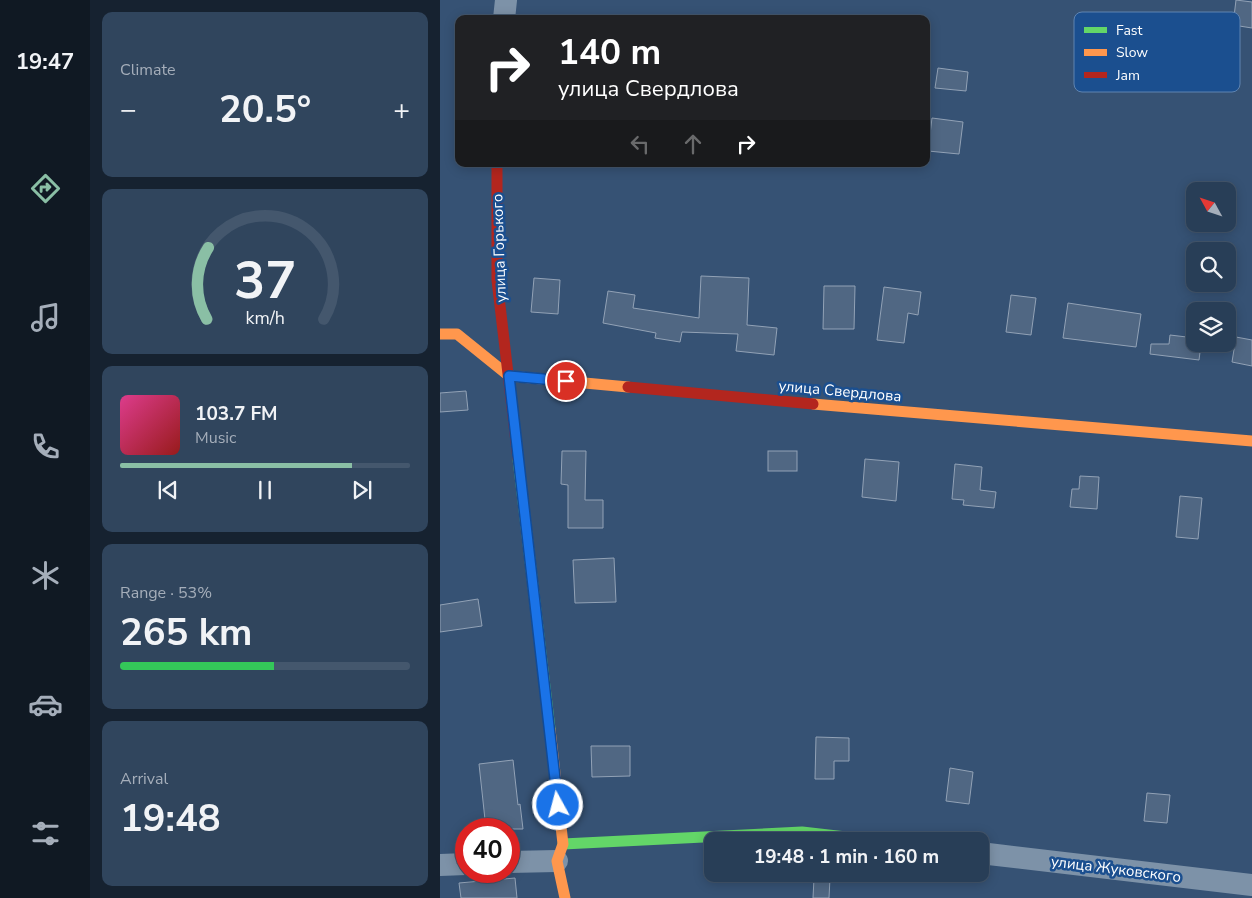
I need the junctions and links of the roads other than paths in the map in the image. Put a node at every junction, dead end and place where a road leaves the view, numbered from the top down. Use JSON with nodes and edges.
{"nodes":[{"id":1,"x":506,"y":0,"type":"edge"},
{"id":2,"x":504,"y":15,"type":"edge"},
{"id":3,"x":497,"y":167,"type":"edge"},
{"id":4,"x":440,"y":334,"type":"edge"},
{"id":5,"x":509,"y":376,"type":"junction"},
{"id":6,"x":1252,"y":441,"type":"edge"},
{"id":7,"x":704,"y":840,"type":"edge"},
{"id":8,"x":560,"y":852,"type":"junction"},
{"id":9,"x":989,"y":854,"type":"edge"},
{"id":10,"x":520,"y":860,"type":"edge"},
{"id":11,"x":455,"y":864,"type":"edge"},
{"id":12,"x":440,"y":865,"type":"edge"},
{"id":13,"x":1252,"y":885,"type":"edge"},
{"id":14,"x":564,"y":898,"type":"edge"}],
"edges":[{"from":1,"to":2,"type":"street"},
{"from":3,"to":5,"type":"street","name":"улица Горького"},
{"from":4,"to":5,"type":"street"},
{"from":5,"to":6,"type":"street","name":"улица Свердлова"},
{"from":5,"to":8,"type":"street","name":"улица Горького"},
{"from":7,"to":8,"type":"street"},
{"from":8,"to":10,"type":"street"},
{"from":8,"to":14,"type":"street","name":"улица Горького"},
{"from":9,"to":13,"type":"street","name":"улица Жуковского"},
{"from":11,"to":12,"type":"street"}]}
